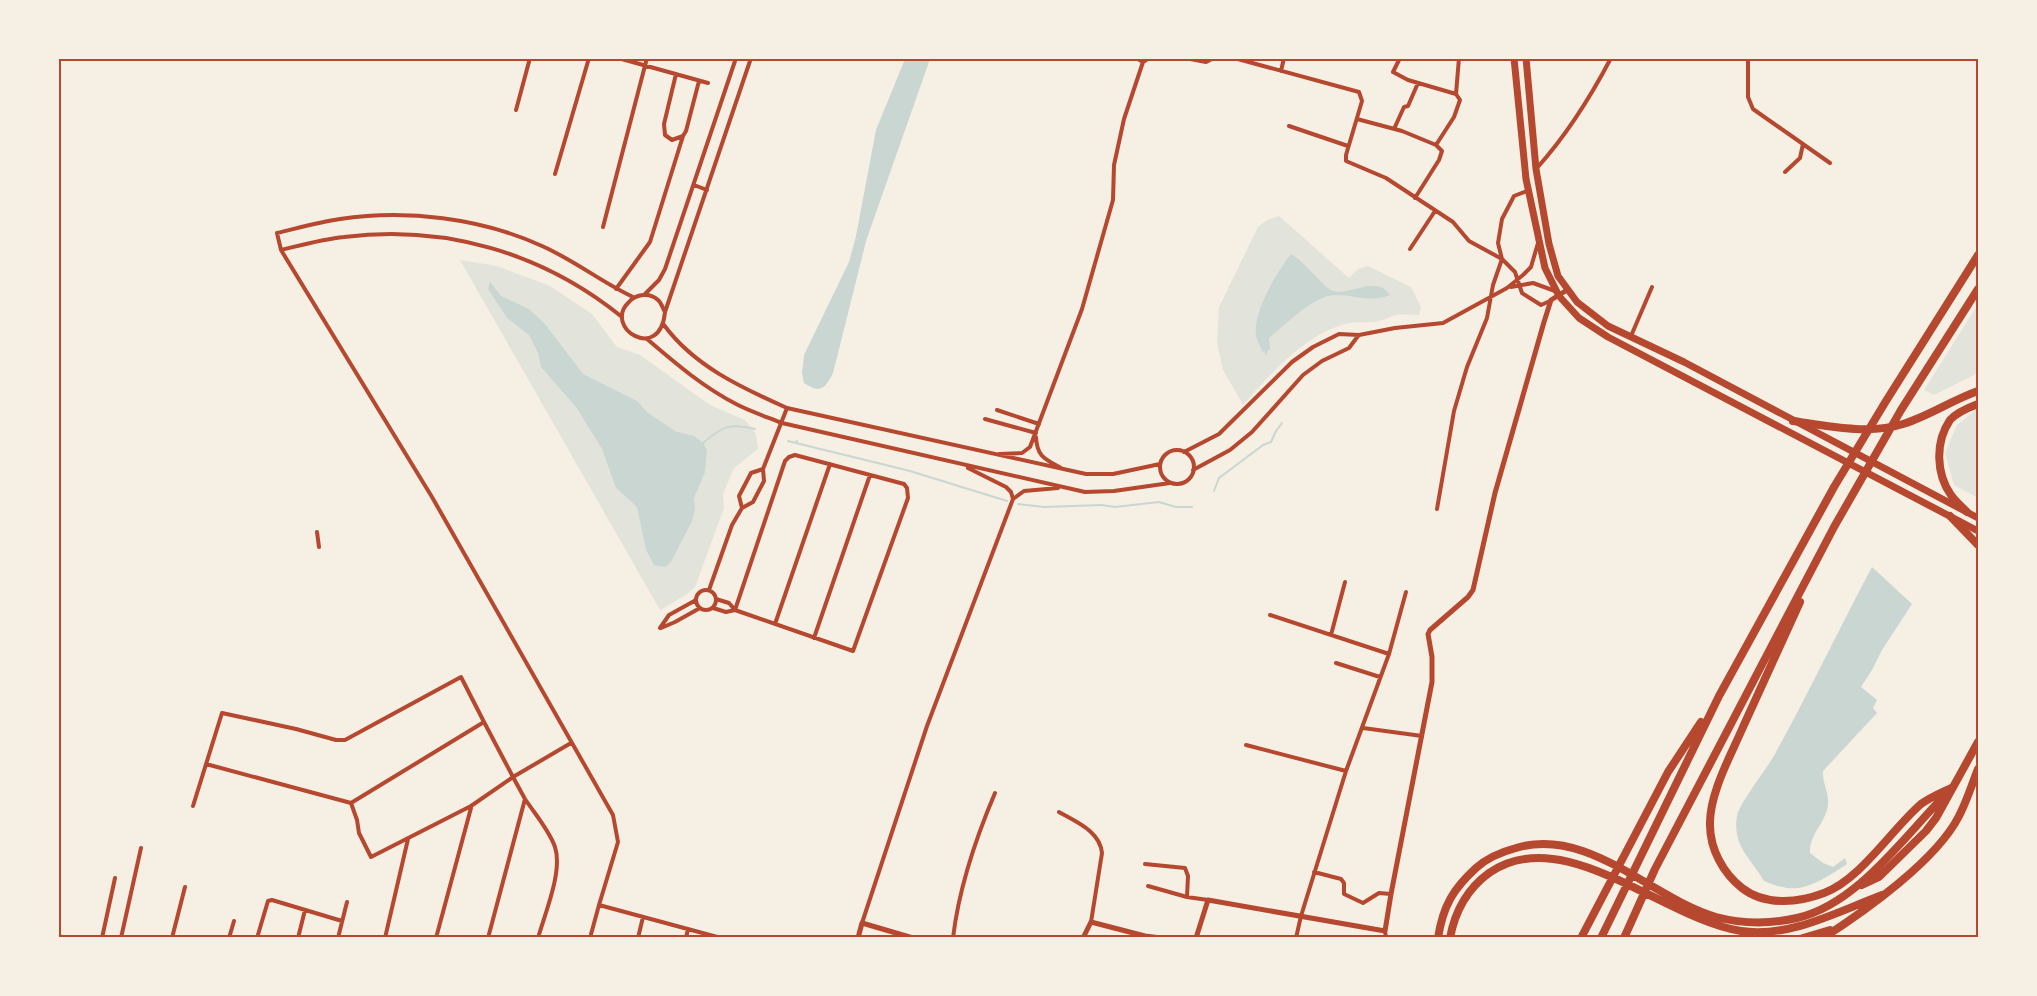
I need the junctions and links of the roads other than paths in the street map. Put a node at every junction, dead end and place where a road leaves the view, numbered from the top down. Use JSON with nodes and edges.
{"nodes":[{"id":1,"x":530,"y":58,"type":"edge"},
{"id":2,"x":589,"y":58,"type":"edge"},
{"id":3,"x":618,"y":58,"type":"edge"},
{"id":4,"x":647,"y":58,"type":"edge"},
{"id":5,"x":736,"y":58,"type":"edge"},
{"id":6,"x":751,"y":58,"type":"edge"},
{"id":7,"x":1136,"y":58,"type":"edge"},
{"id":8,"x":1149,"y":58,"type":"edge"},
{"id":9,"x":1185,"y":58,"type":"edge"},
{"id":10,"x":1214,"y":58,"type":"edge"},
{"id":11,"x":1234,"y":58,"type":"edge"},
{"id":12,"x":1284,"y":58,"type":"edge"},
{"id":13,"x":1400,"y":58,"type":"edge"},
{"id":14,"x":1459,"y":58,"type":"edge"},
{"id":15,"x":1514,"y":58,"type":"edge"},
{"id":16,"x":1526,"y":58,"type":"edge"},
{"id":17,"x":1611,"y":58,"type":"edge"},
{"id":18,"x":1748,"y":58,"type":"edge"},
{"id":19,"x":1143,"y":62,"type":"junction"},
{"id":20,"x":645,"y":65,"type":"junction"},
{"id":21,"x":1281,"y":71,"type":"junction"},
{"id":22,"x":676,"y":74,"type":"junction"},
{"id":23,"x":699,"y":81,"type":"junction"},
{"id":24,"x":708,"y":83,"type":"dead end"},
{"id":25,"x":1418,"y":83,"type":"junction"},
{"id":26,"x":1456,"y":94,"type":"junction"},
{"id":27,"x":516,"y":110,"type":"dead end"},
{"id":28,"x":1357,"y":119,"type":"junction"},
{"id":29,"x":1288,"y":126,"type":"dead end"},
{"id":30,"x":1394,"y":129,"type":"junction"},
{"id":31,"x":683,"y":136,"type":"junction"},
{"id":32,"x":1803,"y":143,"type":"junction"},
{"id":33,"x":1436,"y":145,"type":"junction"},
{"id":34,"x":1348,"y":146,"type":"junction"},
{"id":35,"x":1830,"y":163,"type":"dead end"},
{"id":36,"x":1536,"y":169,"type":"junction"},
{"id":37,"x":1785,"y":172,"type":"dead end"},
{"id":38,"x":555,"y":174,"type":"dead end"},
{"id":39,"x":694,"y":185,"type":"junction"},
{"id":40,"x":707,"y":190,"type":"junction"},
{"id":41,"x":1528,"y":191,"type":"junction"},
{"id":42,"x":1415,"y":198,"type":"junction"},
{"id":43,"x":1435,"y":211,"type":"junction"},
{"id":44,"x":603,"y":227,"type":"dead end"},
{"id":45,"x":1538,"y":240,"type":"junction"},
{"id":46,"x":1410,"y":249,"type":"dead end"},
{"id":47,"x":282,"y":250,"type":"junction"},
{"id":48,"x":1978,"y":255,"type":"edge"},
{"id":49,"x":1502,"y":259,"type":"junction"},
{"id":50,"x":1652,"y":287,"type":"dead end"},
{"id":51,"x":1507,"y":288,"type":"junction"},
{"id":52,"x":616,"y":289,"type":"junction"},
{"id":53,"x":1567,"y":290,"type":"junction"},
{"id":54,"x":1978,"y":290,"type":"edge"},
{"id":55,"x":1557,"y":293,"type":"junction"},
{"id":56,"x":645,"y":294,"type":"junction"},
{"id":57,"x":633,"y":297,"type":"junction"},
{"id":58,"x":1551,"y":300,"type":"junction"},
{"id":59,"x":665,"y":312,"type":"junction"},
{"id":60,"x":622,"y":316,"type":"junction"},
{"id":61,"x":664,"y":325,"type":"junction"},
{"id":62,"x":1359,"y":335,"type":"junction"},
{"id":63,"x":1631,"y":337,"type":"junction"},
{"id":64,"x":646,"y":339,"type":"junction"},
{"id":65,"x":1978,"y":391,"type":"edge"},
{"id":66,"x":1978,"y":404,"type":"edge"},
{"id":67,"x":787,"y":408,"type":"junction"},
{"id":68,"x":997,"y":410,"type":"dead end"},
{"id":69,"x":1781,"y":414,"type":"junction"},
{"id":70,"x":985,"y":419,"type":"dead end"},
{"id":71,"x":1793,"y":421,"type":"junction"},
{"id":72,"x":782,"y":423,"type":"junction"},
{"id":73,"x":1039,"y":424,"type":"junction"},
{"id":74,"x":1775,"y":425,"type":"junction"},
{"id":75,"x":1036,"y":433,"type":"junction"},
{"id":76,"x":1184,"y":452,"type":"junction"},
{"id":77,"x":993,"y":455,"type":"junction"},
{"id":78,"x":830,"y":464,"type":"junction"},
{"id":79,"x":1160,"y":464,"type":"junction"},
{"id":80,"x":960,"y":465,"type":"junction"},
{"id":81,"x":763,"y":469,"type":"junction"},
{"id":82,"x":1193,"y":470,"type":"junction"},
{"id":83,"x":1067,"y":471,"type":"junction"},
{"id":84,"x":870,"y":475,"type":"junction"},
{"id":85,"x":1170,"y":483,"type":"junction"},
{"id":86,"x":1061,"y":488,"type":"junction"},
{"id":87,"x":1013,"y":498,"type":"junction"},
{"id":88,"x":742,"y":508,"type":"junction"},
{"id":89,"x":1437,"y":509,"type":"dead end"},
{"id":90,"x":1967,"y":512,"type":"junction"},
{"id":91,"x":1950,"y":516,"type":"junction"},
{"id":92,"x":1978,"y":518,"type":"edge"},
{"id":93,"x":1834,"y":527,"type":"junction"},
{"id":94,"x":1978,"y":531,"type":"edge"},
{"id":95,"x":316,"y":532,"type":"dead end"},
{"id":96,"x":1978,"y":545,"type":"edge"},
{"id":97,"x":319,"y":547,"type":"dead end"},
{"id":98,"x":1345,"y":582,"type":"dead end"},
{"id":99,"x":709,"y":591,"type":"junction"},
{"id":100,"x":1406,"y":592,"type":"dead end"},
{"id":101,"x":716,"y":599,"type":"junction"},
{"id":102,"x":696,"y":600,"type":"junction"},
{"id":103,"x":700,"y":608,"type":"junction"},
{"id":104,"x":712,"y":608,"type":"junction"},
{"id":105,"x":735,"y":610,"type":"junction"},
{"id":106,"x":1270,"y":615,"type":"dead end"},
{"id":107,"x":775,"y":624,"type":"junction"},
{"id":108,"x":1331,"y":635,"type":"junction"},
{"id":109,"x":814,"y":638,"type":"junction"},
{"id":110,"x":1389,"y":654,"type":"junction"},
{"id":111,"x":1336,"y":663,"type":"dead end"},
{"id":112,"x":1380,"y":678,"type":"junction"},
{"id":113,"x":1719,"y":696,"type":"junction"},
{"id":114,"x":484,"y":722,"type":"junction"},
{"id":115,"x":1363,"y":728,"type":"junction"},
{"id":116,"x":1978,"y":732,"type":"edge"},
{"id":117,"x":1423,"y":736,"type":"junction"},
{"id":118,"x":1978,"y":742,"type":"edge"},
{"id":119,"x":571,"y":743,"type":"junction"},
{"id":120,"x":1246,"y":745,"type":"dead end"},
{"id":121,"x":206,"y":764,"type":"junction"},
{"id":122,"x":1964,"y":768,"type":"junction"},
{"id":123,"x":1978,"y":769,"type":"edge"},
{"id":124,"x":1346,"y":771,"type":"junction"},
{"id":125,"x":1978,"y":775,"type":"edge"},
{"id":126,"x":513,"y":777,"type":"junction"},
{"id":127,"x":1972,"y":785,"type":"junction"},
{"id":128,"x":1953,"y":787,"type":"junction"},
{"id":129,"x":995,"y":794,"type":"dead end"},
{"id":130,"x":525,"y":799,"type":"junction"},
{"id":131,"x":351,"y":803,"type":"junction"},
{"id":132,"x":193,"y":806,"type":"dead end"},
{"id":133,"x":471,"y":806,"type":"junction"},
{"id":134,"x":1059,"y":812,"type":"dead end"},
{"id":135,"x":408,"y":838,"type":"junction"},
{"id":136,"x":141,"y":848,"type":"dead end"},
{"id":137,"x":1145,"y":864,"type":"dead end"},
{"id":138,"x":1314,"y":872,"type":"junction"},
{"id":139,"x":115,"y":878,"type":"dead end"},
{"id":140,"x":1148,"y":886,"type":"dead end"},
{"id":141,"x":185,"y":887,"type":"dead end"},
{"id":142,"x":1391,"y":894,"type":"junction"},
{"id":143,"x":1882,"y":896,"type":"junction"},
{"id":144,"x":1187,"y":897,"type":"junction"},
{"id":145,"x":1208,"y":900,"type":"junction"},
{"id":146,"x":347,"y":902,"type":"dead end"},
{"id":147,"x":599,"y":905,"type":"junction"},
{"id":148,"x":305,"y":910,"type":"junction"},
{"id":149,"x":643,"y":916,"type":"junction"},
{"id":150,"x":1300,"y":916,"type":"junction"},
{"id":151,"x":234,"y":921,"type":"dead end"},
{"id":152,"x":342,"y":921,"type":"junction"},
{"id":153,"x":1091,"y":922,"type":"junction"},
{"id":154,"x":862,"y":924,"type":"junction"},
{"id":155,"x":1840,"y":927,"type":"junction"},
{"id":156,"x":688,"y":929,"type":"junction"},
{"id":157,"x":1386,"y":934,"type":"edge"},
{"id":158,"x":58,"y":936,"type":"edge"},
{"id":159,"x":1145,"y":937,"type":"edge"},
{"id":160,"x":64,"y":938,"type":"edge"},
{"id":161,"x":102,"y":938,"type":"edge"},
{"id":162,"x":121,"y":938,"type":"edge"},
{"id":163,"x":172,"y":938,"type":"edge"},
{"id":164,"x":229,"y":938,"type":"edge"},
{"id":165,"x":257,"y":938,"type":"edge"},
{"id":166,"x":298,"y":938,"type":"edge"},
{"id":167,"x":338,"y":938,"type":"edge"},
{"id":168,"x":385,"y":938,"type":"edge"},
{"id":169,"x":436,"y":938,"type":"edge"},
{"id":170,"x":488,"y":938,"type":"edge"},
{"id":171,"x":538,"y":938,"type":"edge"},
{"id":172,"x":590,"y":938,"type":"edge"},
{"id":173,"x":638,"y":938,"type":"edge"},
{"id":174,"x":686,"y":938,"type":"edge"},
{"id":175,"x":721,"y":938,"type":"edge"},
{"id":176,"x":858,"y":938,"type":"edge"},
{"id":177,"x":913,"y":938,"type":"edge"},
{"id":178,"x":953,"y":938,"type":"edge"},
{"id":179,"x":1083,"y":938,"type":"edge"},
{"id":180,"x":1161,"y":938,"type":"edge"},
{"id":181,"x":1196,"y":938,"type":"edge"},
{"id":182,"x":1296,"y":938,"type":"edge"},
{"id":183,"x":1438,"y":938,"type":"edge"},
{"id":184,"x":1450,"y":938,"type":"edge"},
{"id":185,"x":1581,"y":938,"type":"edge"},
{"id":186,"x":1601,"y":938,"type":"edge"},
{"id":187,"x":1624,"y":938,"type":"edge"},
{"id":188,"x":1803,"y":938,"type":"edge"},
{"id":189,"x":1823,"y":938,"type":"edge"}],
"edges":[{"from":1,"to":27,"type":"street"},
{"from":2,"to":38,"type":"street"},
{"from":3,"to":20,"type":"street"},
{"from":4,"to":20,"type":"street"},
{"from":5,"to":39,"type":"street"},
{"from":6,"to":40,"type":"street"},
{"from":7,"to":19,"type":"street"},
{"from":8,"to":19,"type":"street"},
{"from":9,"to":10,"type":"street"},
{"from":11,"to":21,"type":"street"},
{"from":12,"to":21,"type":"street"},
{"from":13,"to":25,"type":"street"},
{"from":14,"to":26,"type":"street"},
{"from":15,"to":41,"type":"highway"},
{"from":16,"to":36,"type":"highway"},
{"from":17,"to":36,"type":"street"},
{"from":18,"to":32,"type":"street"},
{"from":19,"to":73,"type":"street"},
{"from":20,"to":22,"type":"street"},
{"from":20,"to":44,"type":"street"},
{"from":21,"to":28,"type":"street"},
{"from":22,"to":23,"type":"street"},
{"from":22,"to":31,"type":"street"},
{"from":23,"to":24,"type":"street"},
{"from":23,"to":31,"type":"street"},
{"from":25,"to":26,"type":"street"},
{"from":25,"to":30,"type":"street"},
{"from":26,"to":33,"type":"street"},
{"from":28,"to":30,"type":"street"},
{"from":28,"to":34,"type":"street"},
{"from":29,"to":34,"type":"street"},
{"from":30,"to":33,"type":"street"},
{"from":31,"to":52,"type":"street"},
{"from":32,"to":35,"type":"street"},
{"from":32,"to":37,"type":"street"},
{"from":33,"to":42,"type":"street"},
{"from":34,"to":42,"type":"street"},
{"from":36,"to":53,"type":"highway"},
{"from":39,"to":40,"type":"street"},
{"from":39,"to":56,"type":"street"},
{"from":40,"to":59,"type":"street"},
{"from":41,"to":45,"type":"highway"},
{"from":41,"to":49,"type":"street"},
{"from":42,"to":43,"type":"street"},
{"from":43,"to":46,"type":"street"},
{"from":43,"to":49,"type":"street"},
{"from":45,"to":51,"type":"street"},
{"from":45,"to":55,"type":"highway"},
{"from":47,"to":52,"type":"street"},
{"from":47,"to":60,"type":"street"},
{"from":47,"to":119,"type":"street"},
{"from":48,"to":113,"type":"highway"},
{"from":49,"to":58,"type":"street"},
{"from":49,"to":89,"type":"street"},
{"from":50,"to":63,"type":"street"},
{"from":51,"to":55,"type":"street"},
{"from":51,"to":62,"type":"street"},
{"from":52,"to":57,"type":"street"},
{"from":53,"to":55,"type":"street"},
{"from":53,"to":63,"type":"highway"},
{"from":54,"to":93,"type":"highway"},
{"from":55,"to":58,"type":"street"},
{"from":55,"to":74,"type":"highway"},
{"from":56,"to":57,"type":"street"},
{"from":56,"to":59,"type":"street"},
{"from":57,"to":60,"type":"street"},
{"from":58,"to":117,"type":"street"},
{"from":59,"to":61,"type":"street"},
{"from":60,"to":64,"type":"street"},
{"from":61,"to":64,"type":"street"},
{"from":61,"to":67,"type":"street"},
{"from":62,"to":76,"type":"street"},
{"from":62,"to":82,"type":"street"},
{"from":63,"to":69,"type":"highway"},
{"from":64,"to":72,"type":"street"},
{"from":65,"to":71,"type":"highway"},
{"from":66,"to":90,"type":"highway"},
{"from":67,"to":72,"type":"street"},
{"from":67,"to":77,"type":"street"},
{"from":68,"to":73,"type":"street"},
{"from":69,"to":71,"type":"highway"},
{"from":69,"to":74,"type":"highway"},
{"from":70,"to":75,"type":"street"},
{"from":71,"to":90,"type":"highway"},
{"from":72,"to":80,"type":"street"},
{"from":72,"to":81,"type":"street"},
{"from":73,"to":75,"type":"street"},
{"from":74,"to":91,"type":"highway"},
{"from":75,"to":77,"type":"street"},
{"from":75,"to":83,"type":"street"},
{"from":76,"to":79,"type":"street"},
{"from":76,"to":82,"type":"street"},
{"from":77,"to":83,"type":"street"},
{"from":78,"to":84,"type":"street"},
{"from":78,"to":105,"type":"street"},
{"from":78,"to":107,"type":"street"},
{"from":79,"to":83,"type":"street"},
{"from":79,"to":85,"type":"street"},
{"from":80,"to":86,"type":"street"},
{"from":80,"to":87,"type":"street"},
{"from":81,"to":88,"type":"street"},
{"from":81,"to":88,"type":"street"},
{"from":82,"to":85,"type":"street"},
{"from":84,"to":109,"type":"street"},
{"from":84,"to":109,"type":"street"},
{"from":85,"to":86,"type":"street"},
{"from":86,"to":87,"type":"street"},
{"from":87,"to":154,"type":"street"},
{"from":88,"to":99,"type":"street"},
{"from":90,"to":92,"type":"highway"},
{"from":91,"to":94,"type":"highway"},
{"from":91,"to":96,"type":"highway"},
{"from":93,"to":128,"type":"highway"},
{"from":93,"to":187,"type":"highway"},
{"from":95,"to":97,"type":"street"},
{"from":98,"to":108,"type":"street"},
{"from":99,"to":101,"type":"street"},
{"from":99,"to":102,"type":"street"},
{"from":100,"to":110,"type":"street"},
{"from":101,"to":104,"type":"street"},
{"from":101,"to":105,"type":"street"},
{"from":102,"to":103,"type":"street"},
{"from":102,"to":103,"type":"street"},
{"from":103,"to":104,"type":"street"},
{"from":104,"to":105,"type":"street"},
{"from":105,"to":107,"type":"street"},
{"from":106,"to":108,"type":"street"},
{"from":107,"to":109,"type":"street"},
{"from":108,"to":110,"type":"street"},
{"from":110,"to":112,"type":"street"},
{"from":111,"to":112,"type":"street"},
{"from":112,"to":115,"type":"street"},
{"from":113,"to":185,"type":"highway"},
{"from":113,"to":186,"type":"highway"},
{"from":114,"to":121,"type":"street"},
{"from":114,"to":126,"type":"street"},
{"from":114,"to":131,"type":"street"},
{"from":115,"to":117,"type":"street"},
{"from":115,"to":124,"type":"street"},
{"from":116,"to":122,"type":"highway"},
{"from":117,"to":142,"type":"street"},
{"from":118,"to":122,"type":"highway"},
{"from":119,"to":126,"type":"street"},
{"from":119,"to":147,"type":"street"},
{"from":120,"to":124,"type":"street"},
{"from":121,"to":131,"type":"street"},
{"from":121,"to":132,"type":"street"},
{"from":122,"to":128,"type":"highway"},
{"from":123,"to":127,"type":"highway"},
{"from":124,"to":138,"type":"street"},
{"from":125,"to":127,"type":"highway"},
{"from":126,"to":130,"type":"street"},
{"from":126,"to":133,"type":"street"},
{"from":127,"to":143,"type":"highway"},
{"from":128,"to":183,"type":"highway"},
{"from":129,"to":178,"type":"street"},
{"from":130,"to":170,"type":"street"},
{"from":130,"to":171,"type":"street"},
{"from":131,"to":135,"type":"street"},
{"from":133,"to":135,"type":"street"},
{"from":133,"to":169,"type":"street"},
{"from":134,"to":153,"type":"street"},
{"from":135,"to":168,"type":"street"},
{"from":136,"to":162,"type":"street"},
{"from":137,"to":144,"type":"street"},
{"from":138,"to":142,"type":"street"},
{"from":138,"to":150,"type":"street"},
{"from":139,"to":161,"type":"street"},
{"from":140,"to":144,"type":"street"},
{"from":141,"to":163,"type":"street"},
{"from":142,"to":157,"type":"street"},
{"from":143,"to":155,"type":"highway"},
{"from":143,"to":184,"type":"highway"},
{"from":144,"to":145,"type":"street"},
{"from":145,"to":150,"type":"street"},
{"from":145,"to":181,"type":"street"},
{"from":146,"to":152,"type":"street"},
{"from":147,"to":149,"type":"street"},
{"from":147,"to":172,"type":"street"},
{"from":148,"to":152,"type":"street"},
{"from":148,"to":165,"type":"street"},
{"from":148,"to":166,"type":"street"},
{"from":149,"to":156,"type":"street"},
{"from":149,"to":173,"type":"street"},
{"from":150,"to":157,"type":"street"},
{"from":150,"to":182,"type":"street"},
{"from":151,"to":164,"type":"street"},
{"from":152,"to":167,"type":"street"},
{"from":153,"to":159,"type":"street"},
{"from":153,"to":179,"type":"street"},
{"from":154,"to":176,"type":"street"},
{"from":154,"to":177,"type":"street"},
{"from":155,"to":188,"type":"highway"},
{"from":155,"to":189,"type":"highway"},
{"from":156,"to":174,"type":"street"},
{"from":156,"to":175,"type":"street"},
{"from":158,"to":160,"type":"street"},
{"from":159,"to":180,"type":"street"}]}
